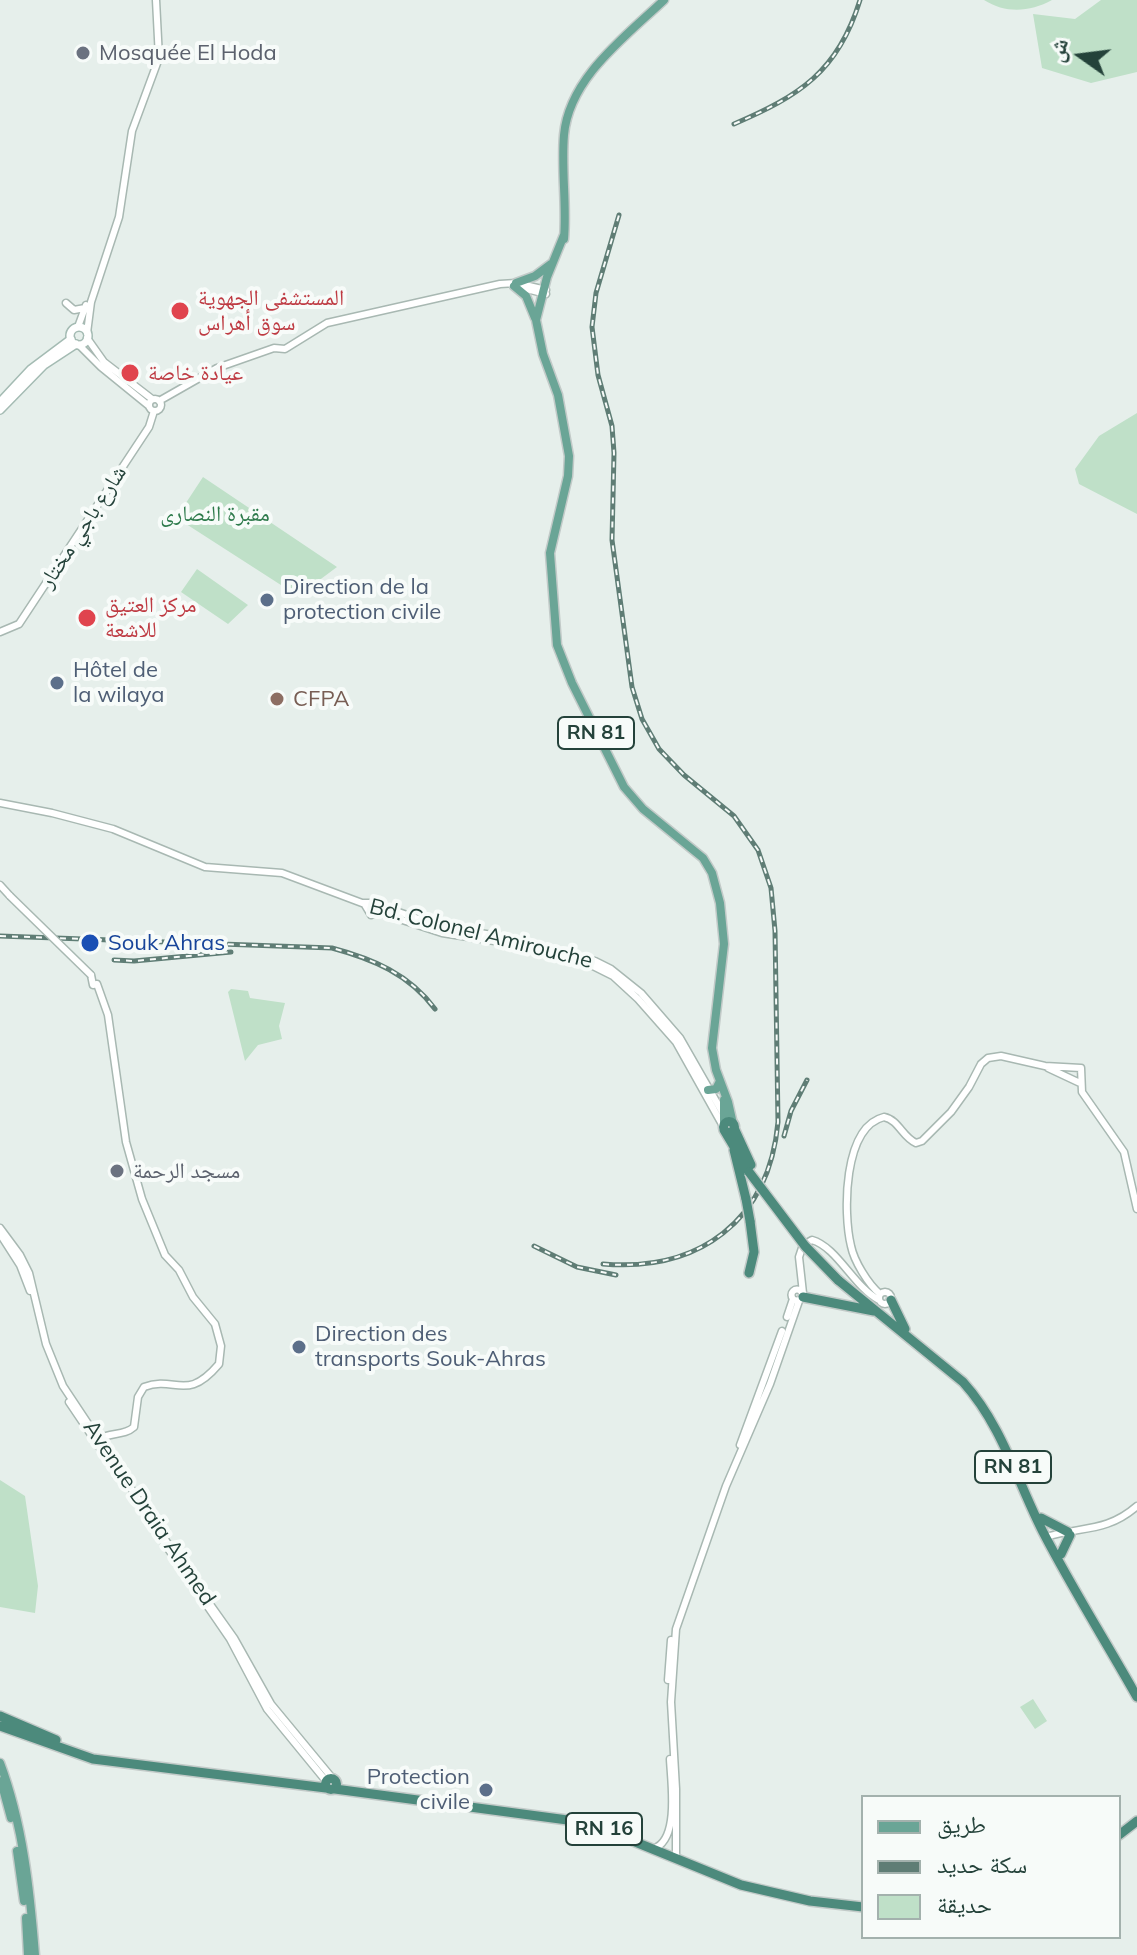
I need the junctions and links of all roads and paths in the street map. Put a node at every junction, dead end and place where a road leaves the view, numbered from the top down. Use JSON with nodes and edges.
{"nodes":[{"id":1,"x":156,"y":0,"type":"edge"},
{"id":2,"x":664,"y":0,"type":"edge"},
{"id":3,"x":564,"y":235,"type":"junction"},
{"id":4,"x":108,"y":246,"type":"junction"},
{"id":5,"x":551,"y":263,"type":"junction"},
{"id":6,"x":512,"y":284,"type":"junction"},
{"id":7,"x":544,"y":291,"type":"junction"},
{"id":8,"x":66,"y":303,"type":"dead end"},
{"id":9,"x":85,"y":308,"type":"junction"},
{"id":10,"x":536,"y":320,"type":"junction"},
{"id":11,"x":78,"y":327,"type":"junction"},
{"id":12,"x":87,"y":335,"type":"junction"},
{"id":13,"x":540,"y":340,"type":"junction"},
{"id":14,"x":75,"y":343,"type":"junction"},
{"id":15,"x":0,"y":402,"type":"edge"},
{"id":16,"x":153,"y":404,"type":"junction"},
{"id":17,"x":0,"y":410,"type":"edge"},
{"id":18,"x":0,"y":632,"type":"edge"},
{"id":19,"x":0,"y":803,"type":"edge"},
{"id":20,"x":0,"y":885,"type":"edge"},
{"id":21,"x":362,"y":903,"type":"junction"},
{"id":22,"x":1045,"y":1066,"type":"junction"},
{"id":23,"x":720,"y":1080,"type":"junction"},
{"id":24,"x":1080,"y":1083,"type":"junction"},
{"id":25,"x":708,"y":1090,"type":"junction"},
{"id":26,"x":727,"y":1124,"type":"junction"},
{"id":27,"x":734,"y":1150,"type":"junction"},
{"id":28,"x":751,"y":1170,"type":"junction"},
{"id":29,"x":1137,"y":1209,"type":"edge"},
{"id":30,"x":0,"y":1231,"type":"edge"},
{"id":31,"x":749,"y":1273,"type":"dead end"},
{"id":32,"x":866,"y":1275,"type":"junction"},
{"id":33,"x":862,"y":1288,"type":"junction"},
{"id":34,"x":799,"y":1296,"type":"junction"},
{"id":35,"x":880,"y":1299,"type":"junction"},
{"id":36,"x":36,"y":1309,"type":"junction"},
{"id":37,"x":905,"y":1329,"type":"junction"},
{"id":38,"x":99,"y":1439,"type":"junction"},
{"id":39,"x":1137,"y":1506,"type":"edge"},
{"id":40,"x":1041,"y":1518,"type":"junction"},
{"id":41,"x":1071,"y":1533,"type":"junction"},
{"id":42,"x":1050,"y":1539,"type":"junction"},
{"id":43,"x":1061,"y":1554,"type":"junction"},
{"id":44,"x":1137,"y":1687,"type":"edge"},
{"id":45,"x":670,"y":1688,"type":"junction"},
{"id":46,"x":1137,"y":1697,"type":"edge"},
{"id":47,"x":1,"y":1723,"type":"edge"},
{"id":48,"x":0,"y":1763,"type":"edge"},
{"id":49,"x":0,"y":1776,"type":"edge"},
{"id":50,"x":330,"y":1784,"type":"junction"},
{"id":51,"x":1137,"y":1821,"type":"edge"},
{"id":52,"x":1137,"y":1828,"type":"edge"},
{"id":53,"x":1121,"y":1833,"type":"edge"},
{"id":54,"x":1121,"y":1840,"type":"edge"},
{"id":55,"x":657,"y":1847,"type":"junction"},
{"id":56,"x":676,"y":1854,"type":"junction"},
{"id":57,"x":861,"y":1904,"type":"edge"},
{"id":58,"x":861,"y":1904,"type":"edge"},
{"id":59,"x":28,"y":1955,"type":"edge"},
{"id":60,"x":35,"y":1955,"type":"edge"}],
"edges":[{"from":1,"to":4,"type":"street"},
{"from":2,"to":3,"type":"main road","number":"RN 81"},
{"from":3,"to":5,"type":"main road","number":"RN 81"},
{"from":3,"to":7,"type":"main road","number":"RN 81"},
{"from":4,"to":9,"type":"street"},
{"from":4,"to":12,"type":"street"},
{"from":5,"to":6,"type":"main road"},
{"from":5,"to":7,"type":"main road","number":"RN 81"},
{"from":6,"to":7,"type":"street"},
{"from":6,"to":10,"type":"main road"},
{"from":6,"to":16,"type":"street"},
{"from":7,"to":10,"type":"main road","number":"RN 81"},
{"from":7,"to":13,"type":"main road","number":"RN 81"},
{"from":8,"to":9,"type":"street"},
{"from":9,"to":11,"type":"street"},
{"from":10,"to":13,"type":"main road","number":"RN 81"},
{"from":11,"to":12,"type":"main road"},
{"from":11,"to":14,"type":"main road"},
{"from":12,"to":14,"type":"main road"},
{"from":12,"to":16,"type":"street"},
{"from":13,"to":23,"type":"main road","number":"RN 81"},
{"from":14,"to":15,"type":"main road"},
{"from":14,"to":16,"type":"street"},
{"from":14,"to":17,"type":"main road"},
{"from":16,"to":18,"type":"street","name":"شارع باجي مختار"},
{"from":19,"to":21,"type":"street"},
{"from":20,"to":38,"type":"street","bridge":true},
{"from":21,"to":25,"type":"street","name":"Bd. Colonel Amirouche"},
{"from":21,"to":26,"type":"street","name":"Bd. Colonel Amirouche"},
{"from":22,"to":24,"type":"street"},
{"from":22,"to":24,"type":"street"},
{"from":22,"to":32,"type":"street"},
{"from":23,"to":25,"type":"main road"},
{"from":23,"to":26,"type":"main road","number":"RN 81"},
{"from":24,"to":29,"type":"street"},
{"from":25,"to":26,"type":"street","name":"Bd. Colonel Amirouche"},
{"from":26,"to":27,"type":"highway","number":"RN 81"},
{"from":26,"to":28,"type":"highway","number":"RN 81"},
{"from":27,"to":28,"type":"highway","number":"RN 81"},
{"from":27,"to":31,"type":"highway","bridge":true},
{"from":28,"to":35,"type":"highway","number":"RN 81","bridge":true},
{"from":30,"to":36,"type":"street","name":"Avenue Draia Ahmed"},
{"from":32,"to":33,"type":"street"},
{"from":32,"to":35,"type":"street"},
{"from":33,"to":34,"type":"street"},
{"from":33,"to":35,"type":"street"},
{"from":34,"to":35,"type":"highway"},
{"from":34,"to":45,"type":"street"},
{"from":35,"to":37,"type":"highway","number":"RN 81"},
{"from":35,"to":37,"type":"highway"},
{"from":35,"to":42,"type":"highway","number":"RN 81"},
{"from":36,"to":38,"type":"street","name":"Avenue Draia Ahmed"},
{"from":36,"to":50,"type":"street","name":"Avenue Draia Ahmed"},
{"from":37,"to":40,"type":"highway","number":"RN 81"},
{"from":38,"to":50,"type":"street","name":"Avenue Draia Ahmed"},
{"from":39,"to":41,"type":"street"},
{"from":40,"to":41,"type":"highway"},
{"from":40,"to":42,"type":"highway","number":"RN 81"},
{"from":41,"to":42,"type":"street"},
{"from":41,"to":43,"type":"highway"},
{"from":42,"to":43,"type":"highway","number":"RN 81"},
{"from":42,"to":46,"type":"highway","number":"RN 81"},
{"from":43,"to":44,"type":"highway","number":"RN 81"},
{"from":45,"to":55,"type":"street"},
{"from":45,"to":56,"type":"street"},
{"from":47,"to":50,"type":"highway","number":"RN 16"},
{"from":47,"to":50,"type":"highway","number":"RN 16"},
{"from":48,"to":60,"type":"main road"},
{"from":49,"to":59,"type":"main road"},
{"from":50,"to":55,"type":"highway","number":"RN 16"},
{"from":50,"to":57,"type":"highway","number":"RN 16"},
{"from":51,"to":53,"type":"highway"},
{"from":52,"to":54,"type":"highway"},
{"from":55,"to":56,"type":"highway","number":"RN 16"},
{"from":56,"to":58,"type":"highway","number":"RN 16"}]}
